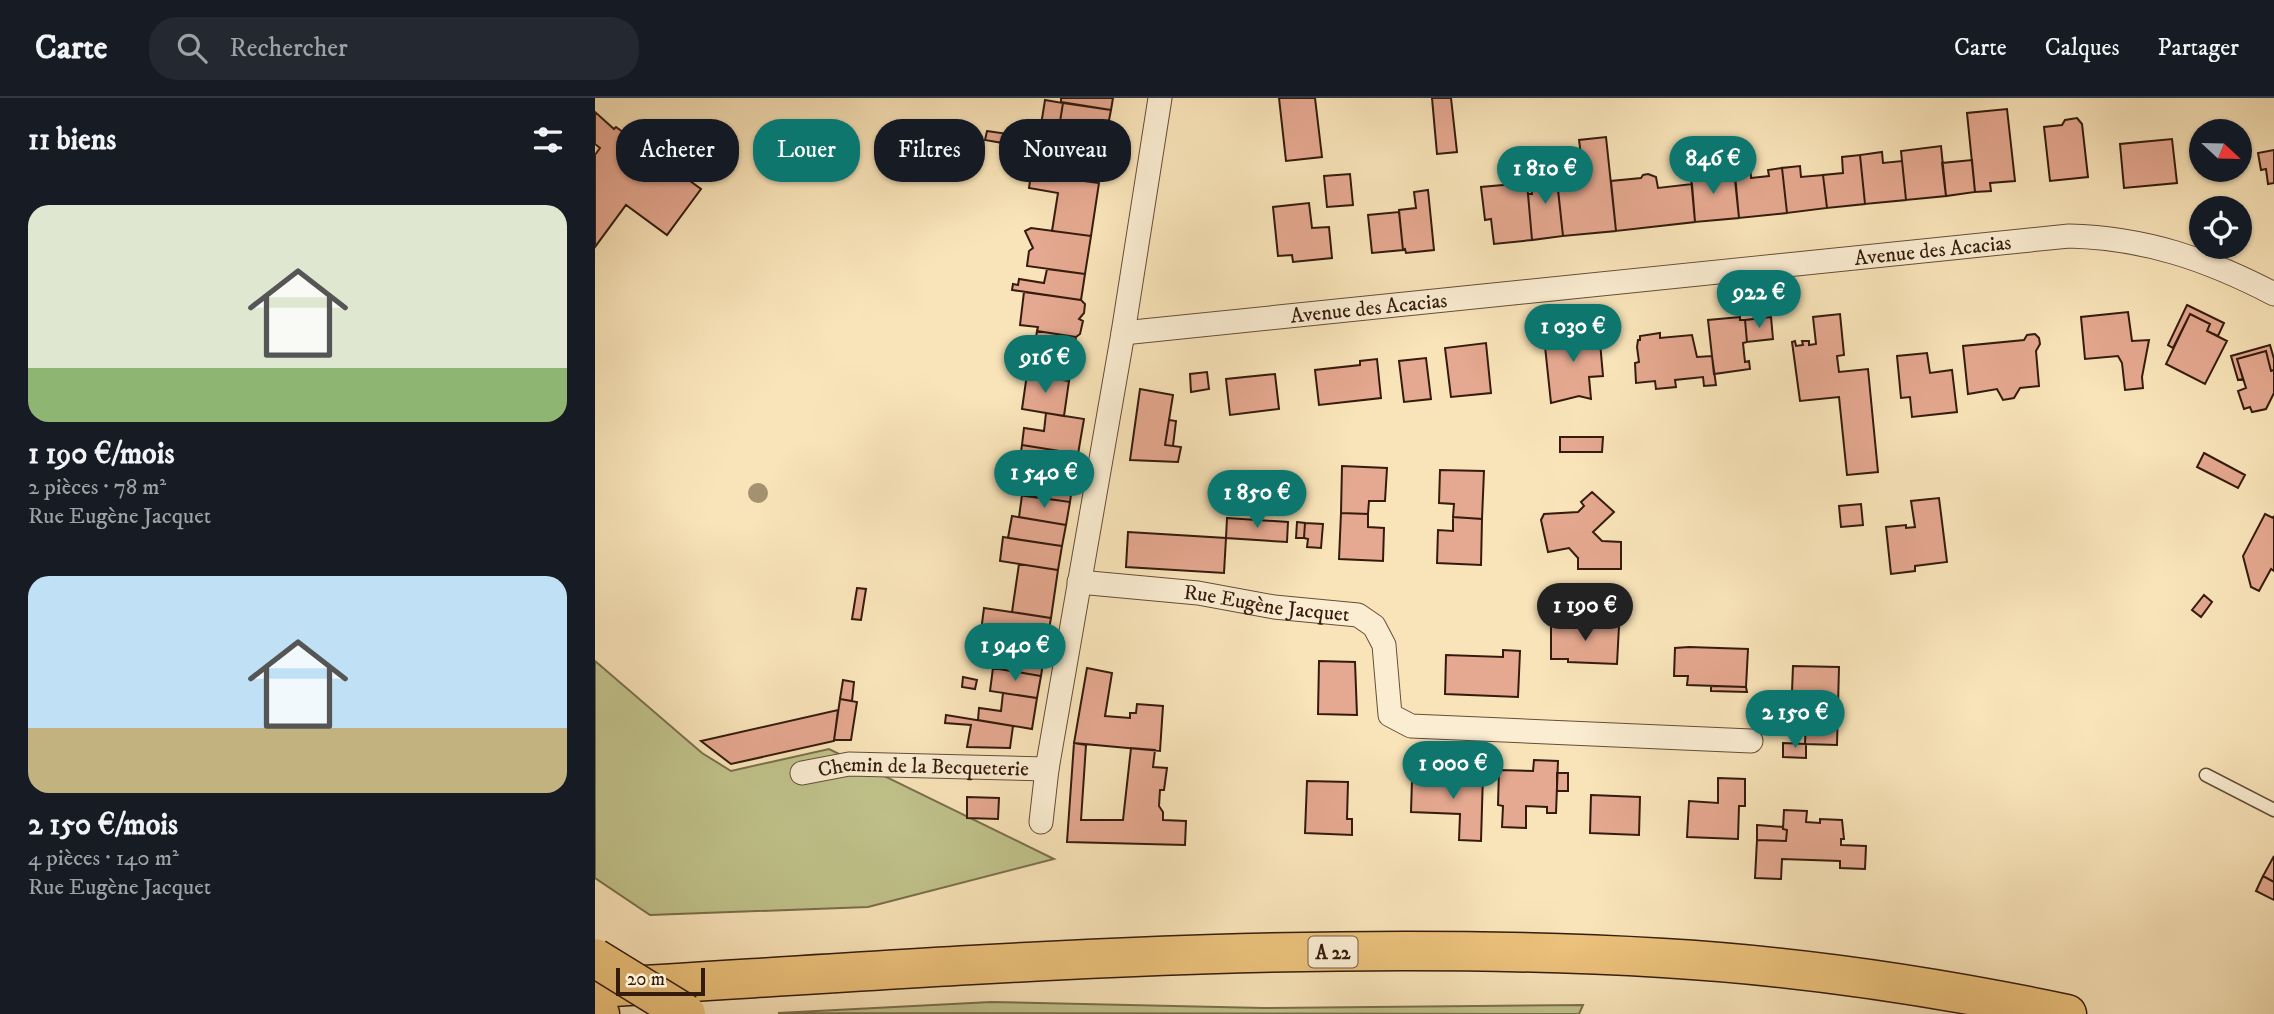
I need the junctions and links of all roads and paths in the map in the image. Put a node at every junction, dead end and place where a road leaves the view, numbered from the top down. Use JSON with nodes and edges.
{"nodes":[{"id":1,"x":1160,"y":98,"type":"edge"},
{"id":2,"x":2274,"y":294,"type":"edge"},
{"id":3,"x":1123,"y":333,"type":"junction"},
{"id":4,"x":1079,"y":582,"type":"junction"},
{"id":5,"x":1751,"y":741,"type":"dead end"},
{"id":6,"x":1047,"y":769,"type":"junction"},
{"id":7,"x":802,"y":773,"type":"dead end"},
{"id":8,"x":2206,"y":775,"type":"dead end"},
{"id":9,"x":2274,"y":810,"type":"edge"},
{"id":10,"x":1041,"y":822,"type":"dead end"},
{"id":11,"x":595,"y":958,"type":"edge"},
{"id":12,"x":595,"y":988,"type":"edge"},
{"id":13,"x":595,"y":1011,"type":"edge"},
{"id":14,"x":600,"y":1014,"type":"edge"},
{"id":15,"x":686,"y":1014,"type":"edge"},
{"id":16,"x":2067,"y":1014,"type":"edge"}],
"edges":[{"from":1,"to":3,"type":"street"},
{"from":2,"to":3,"type":"street","name":"Avenue des Acacias"},
{"from":3,"to":4,"type":"street"},
{"from":4,"to":5,"type":"street","name":"Rue Eugène Jacquet"},
{"from":4,"to":6,"type":"street"},
{"from":6,"to":7,"type":"street","name":"Chemin de la Becqueterie"},
{"from":6,"to":10,"type":"street"},
{"from":8,"to":9,"type":"lane"},
{"from":11,"to":15,"type":"highway","bridge":true},
{"from":12,"to":16,"type":"highway","number":"A 22"},
{"from":13,"to":14,"type":"highway"}]}
